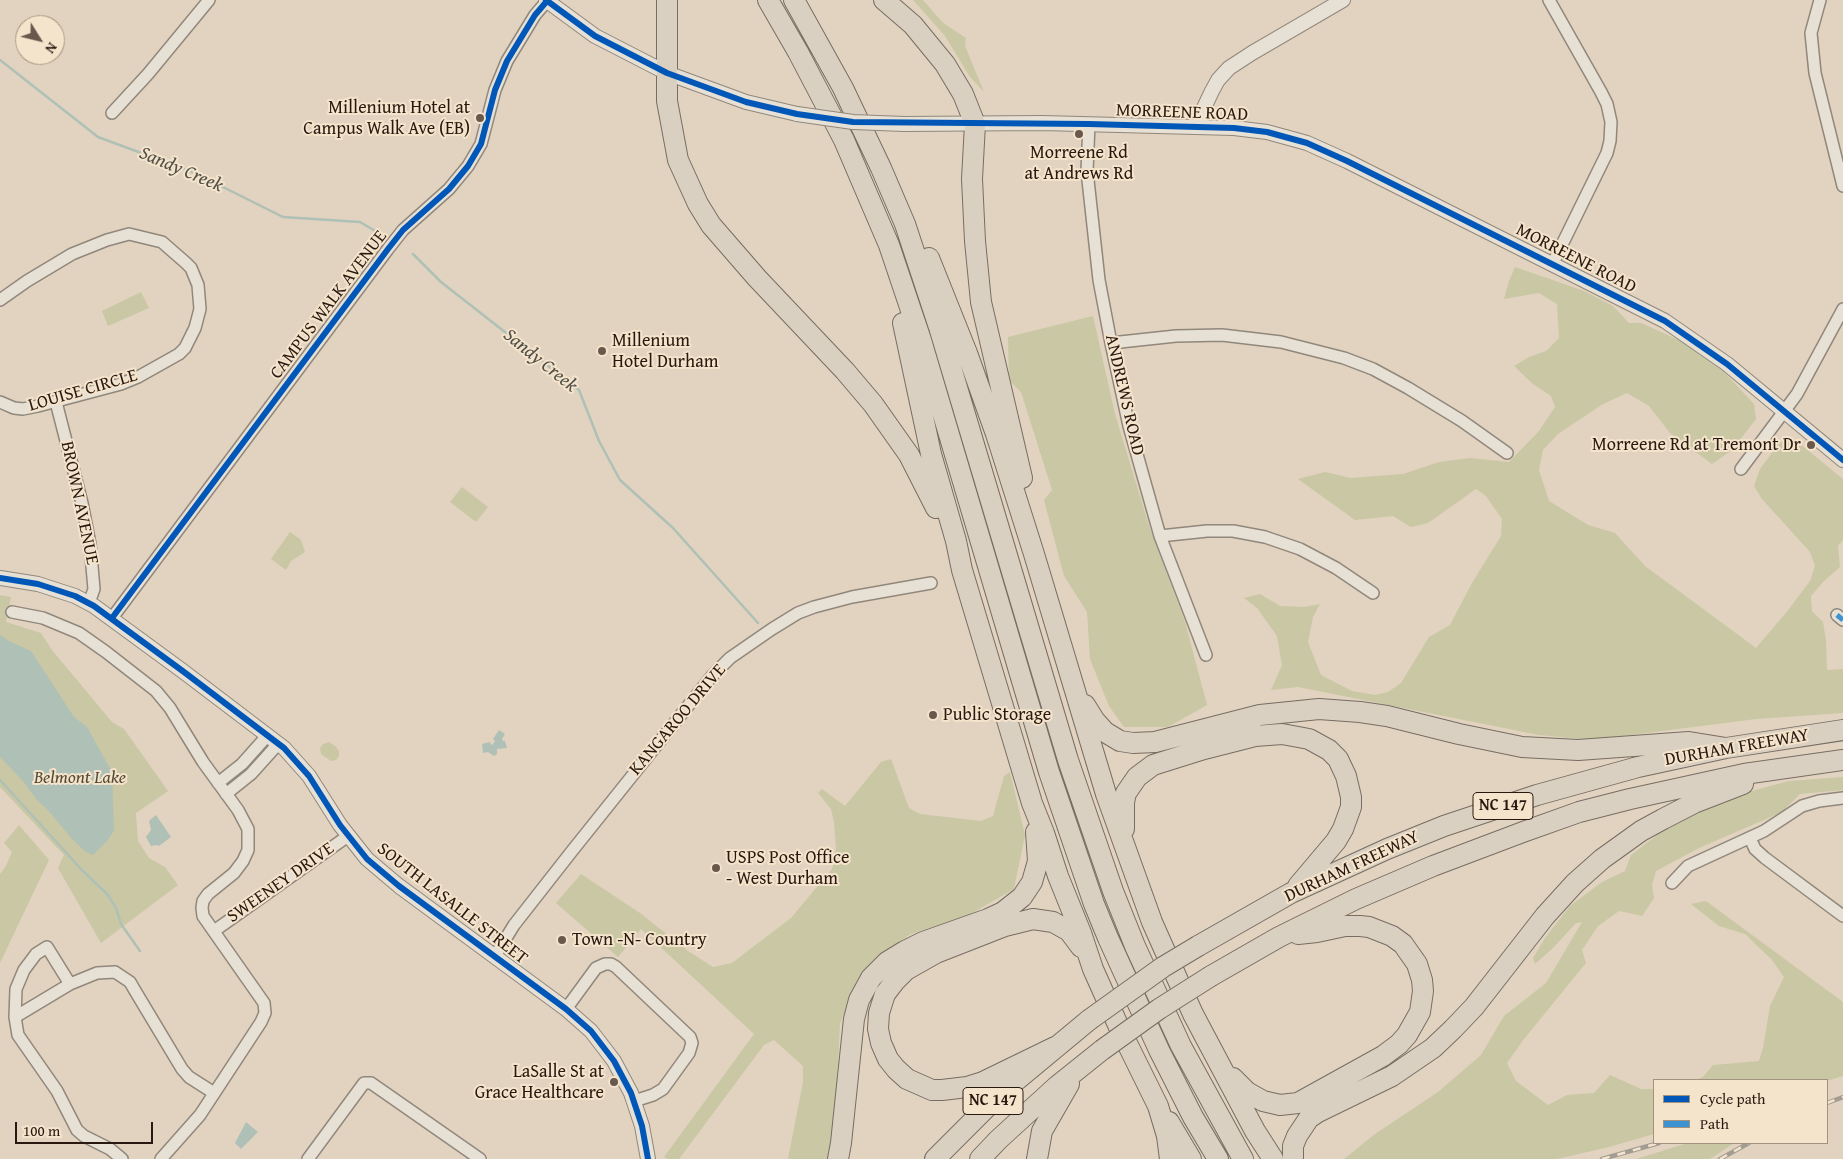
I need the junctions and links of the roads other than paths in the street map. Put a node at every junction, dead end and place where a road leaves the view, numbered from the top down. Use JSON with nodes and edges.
{"nodes":[{"id":1,"x":209,"y":0,"type":"edge"},
{"id":2,"x":546,"y":0,"type":"edge"},
{"id":3,"x":667,"y":0,"type":"edge"},
{"id":4,"x":768,"y":0,"type":"edge"},
{"id":5,"x":794,"y":0,"type":"edge"},
{"id":6,"x":884,"y":0,"type":"edge"},
{"id":7,"x":1343,"y":0,"type":"edge"},
{"id":8,"x":1549,"y":0,"type":"edge"},
{"id":9,"x":1820,"y":0,"type":"edge"},
{"id":10,"x":667,"y":73,"type":"junction"},
{"id":11,"x":112,"y":113,"type":"dead end"},
{"id":12,"x":975,"y":124,"type":"junction"},
{"id":13,"x":1089,"y":124,"type":"junction"},
{"id":14,"x":1199,"y":127,"type":"junction"},
{"id":15,"x":1843,"y":186,"type":"edge"},
{"id":16,"x":898,"y":207,"type":"junction"},
{"id":17,"x":888,"y":245,"type":"junction"},
{"id":18,"x":1552,"y":265,"type":"junction"},
{"id":19,"x":0,"y":300,"type":"edge"},
{"id":20,"x":1843,"y":309,"type":"edge"},
{"id":21,"x":1111,"y":342,"type":"junction"},
{"id":22,"x":0,"y":402,"type":"edge"},
{"id":23,"x":56,"y":402,"type":"junction"},
{"id":24,"x":1785,"y":412,"type":"junction"},
{"id":25,"x":1507,"y":454,"type":"dead end"},
{"id":26,"x":1843,"y":460,"type":"edge"},
{"id":27,"x":1740,"y":469,"type":"dead end"},
{"id":28,"x":1160,"y":536,"type":"junction"},
{"id":29,"x":1034,"y":554,"type":"junction"},
{"id":30,"x":962,"y":570,"type":"junction"},
{"id":31,"x":0,"y":578,"type":"edge"},
{"id":32,"x":931,"y":583,"type":"dead end"},
{"id":33,"x":1373,"y":593,"type":"dead end"},
{"id":34,"x":89,"y":603,"type":"junction"},
{"id":35,"x":12,"y":612,"type":"dead end"},
{"id":36,"x":112,"y":618,"type":"junction"},
{"id":37,"x":1206,"y":655,"type":"dead end"},
{"id":38,"x":1074,"y":687,"type":"junction"},
{"id":39,"x":1843,"y":730,"type":"edge"},
{"id":40,"x":273,"y":740,"type":"junction"},
{"id":41,"x":1726,"y":748,"type":"junction"},
{"id":42,"x":1843,"y":760,"type":"edge"},
{"id":43,"x":1783,"y":768,"type":"junction"},
{"id":44,"x":218,"y":783,"type":"junction"},
{"id":45,"x":226,"y":794,"type":"junction"},
{"id":46,"x":1843,"y":798,"type":"edge"},
{"id":47,"x":1032,"y":803,"type":"junction"},
{"id":48,"x":348,"y":836,"type":"junction"},
{"id":49,"x":1750,"y":838,"type":"junction"},
{"id":50,"x":1125,"y":849,"type":"junction"},
{"id":51,"x":1672,"y":883,"type":"dead end"},
{"id":52,"x":1291,"y":893,"type":"junction"},
{"id":53,"x":1843,"y":916,"type":"edge"},
{"id":54,"x":214,"y":931,"type":"junction"},
{"id":55,"x":1279,"y":937,"type":"junction"},
{"id":56,"x":495,"y":956,"type":"junction"},
{"id":57,"x":1093,"y":969,"type":"junction"},
{"id":58,"x":70,"y":984,"type":"junction"},
{"id":59,"x":566,"y":1009,"type":"junction"},
{"id":60,"x":15,"y":1017,"type":"junction"},
{"id":61,"x":1055,"y":1047,"type":"junction"},
{"id":62,"x":1214,"y":1055,"type":"junction"},
{"id":63,"x":1079,"y":1068,"type":"junction"},
{"id":64,"x":214,"y":1093,"type":"junction"},
{"id":65,"x":634,"y":1101,"type":"junction"},
{"id":66,"x":1158,"y":1106,"type":"junction"},
{"id":67,"x":122,"y":1159,"type":"edge"},
{"id":68,"x":161,"y":1159,"type":"edge"},
{"id":69,"x":308,"y":1159,"type":"edge"},
{"id":70,"x":480,"y":1159,"type":"edge"},
{"id":71,"x":648,"y":1159,"type":"edge"},
{"id":72,"x":838,"y":1159,"type":"edge"},
{"id":73,"x":935,"y":1159,"type":"edge"},
{"id":74,"x":980,"y":1159,"type":"edge"},
{"id":75,"x":1037,"y":1159,"type":"edge"},
{"id":76,"x":1170,"y":1159,"type":"edge"},
{"id":77,"x":1191,"y":1159,"type":"edge"},
{"id":78,"x":1218,"y":1159,"type":"edge"},
{"id":79,"x":1243,"y":1159,"type":"edge"},
{"id":80,"x":1273,"y":1159,"type":"edge"},
{"id":81,"x":1293,"y":1159,"type":"edge"}],
"edges":[{"from":1,"to":11,"type":"street"},
{"from":2,"to":10,"type":"street","name":"MORREENE ROAD"},
{"from":2,"to":36,"type":"street","name":"CAMPUS WALK AVENUE"},
{"from":3,"to":10,"type":"highway"},
{"from":4,"to":17,"type":"highway"},
{"from":5,"to":16,"type":"highway"},
{"from":6,"to":12,"type":"highway"},
{"from":7,"to":14,"type":"street"},
{"from":8,"to":18,"type":"street"},
{"from":9,"to":15,"type":"street"},
{"from":10,"to":12,"type":"street","name":"MORREENE ROAD","bridge":true},
{"from":10,"to":30,"type":"highway"},
{"from":12,"to":13,"type":"street","name":"MORREENE ROAD"},
{"from":12,"to":29,"type":"highway"},
{"from":13,"to":14,"type":"street","name":"MORREENE ROAD"},
{"from":13,"to":21,"type":"street","name":"ANDREWS ROAD"},
{"from":14,"to":18,"type":"street","name":"MORREENE ROAD"},
{"from":16,"to":29,"type":"highway"},
{"from":16,"to":79,"type":"highway"},
{"from":17,"to":30,"type":"highway"},
{"from":17,"to":78,"type":"highway"},
{"from":18,"to":24,"type":"street","name":"MORREENE ROAD"},
{"from":19,"to":23,"type":"street","name":"LOUISE CIRCLE"},
{"from":20,"to":24,"type":"street"},
{"from":21,"to":25,"type":"street"},
{"from":21,"to":28,"type":"street","name":"ANDREWS ROAD"},
{"from":22,"to":23,"type":"street","name":"LOUISE CIRCLE"},
{"from":23,"to":34,"type":"street","name":"BROWN AVENUE"},
{"from":24,"to":26,"type":"street","name":"MORREENE ROAD"},
{"from":24,"to":27,"type":"street"},
{"from":28,"to":33,"type":"street"},
{"from":28,"to":37,"type":"street","name":"ANDREWS ROAD"},
{"from":29,"to":38,"type":"highway"},
{"from":30,"to":47,"type":"highway"},
{"from":31,"to":34,"type":"street","name":"SOUTH LASALLE STREET"},
{"from":32,"to":56,"type":"street","name":"KANGAROO DRIVE"},
{"from":34,"to":36,"type":"street","name":"SOUTH LASALLE STREET"},
{"from":35,"to":44,"type":"street"},
{"from":36,"to":40,"type":"street","name":"SOUTH LASALLE STREET"},
{"from":38,"to":41,"type":"highway"},
{"from":38,"to":50,"type":"highway"},
{"from":39,"to":41,"type":"highway","name":"DURHAM FREEWAY","number":"NC 147"},
{"from":40,"to":44,"type":"street"},
{"from":40,"to":45,"type":"street"},
{"from":40,"to":48,"type":"street","name":"SOUTH LASALLE STREET"},
{"from":41,"to":52,"type":"highway","name":"DURHAM FREEWAY","number":"NC 147"},
{"from":42,"to":43,"type":"highway","name":"DURHAM FREEWAY","number":"NC 147"},
{"from":43,"to":55,"type":"highway","name":"DURHAM FREEWAY","number":"NC 147"},
{"from":43,"to":81,"type":"highway"},
{"from":44,"to":45,"type":"street"},
{"from":45,"to":54,"type":"street"},
{"from":46,"to":49,"type":"street"},
{"from":47,"to":57,"type":"highway"},
{"from":47,"to":72,"type":"highway"},
{"from":48,"to":54,"type":"street","name":"SWEENEY DRIVE"},
{"from":48,"to":56,"type":"street","name":"SOUTH LASALLE STREET"},
{"from":49,"to":51,"type":"street"},
{"from":49,"to":53,"type":"street"},
{"from":50,"to":52,"type":"highway"},
{"from":50,"to":62,"type":"highway"},
{"from":52,"to":61,"type":"highway","name":"DURHAM FREEWAY","number":"NC 147","bridge":true},
{"from":54,"to":64,"type":"street"},
{"from":55,"to":62,"type":"highway"},
{"from":55,"to":63,"type":"highway","name":"DURHAM FREEWAY","number":"NC 147","bridge":true},
{"from":56,"to":59,"type":"street","name":"SOUTH LASALLE STREET"},
{"from":57,"to":61,"type":"highway"},
{"from":57,"to":66,"type":"highway"},
{"from":58,"to":60,"type":"street"},
{"from":58,"to":60,"type":"street"},
{"from":58,"to":64,"type":"street"},
{"from":59,"to":65,"type":"street","name":"SOUTH LASALLE STREET"},
{"from":59,"to":65,"type":"street"},
{"from":60,"to":67,"type":"street"},
{"from":61,"to":73,"type":"highway","name":"DURHAM FREEWAY","number":"NC 147"},
{"from":62,"to":80,"type":"highway"},
{"from":63,"to":74,"type":"highway","name":"DURHAM FREEWAY","number":"NC 147"},
{"from":63,"to":75,"type":"highway"},
{"from":64,"to":68,"type":"street"},
{"from":65,"to":71,"type":"street","name":"SOUTH LASALLE STREET"},
{"from":66,"to":76,"type":"highway"},
{"from":66,"to":77,"type":"highway"},
{"from":69,"to":70,"type":"street"}]}
